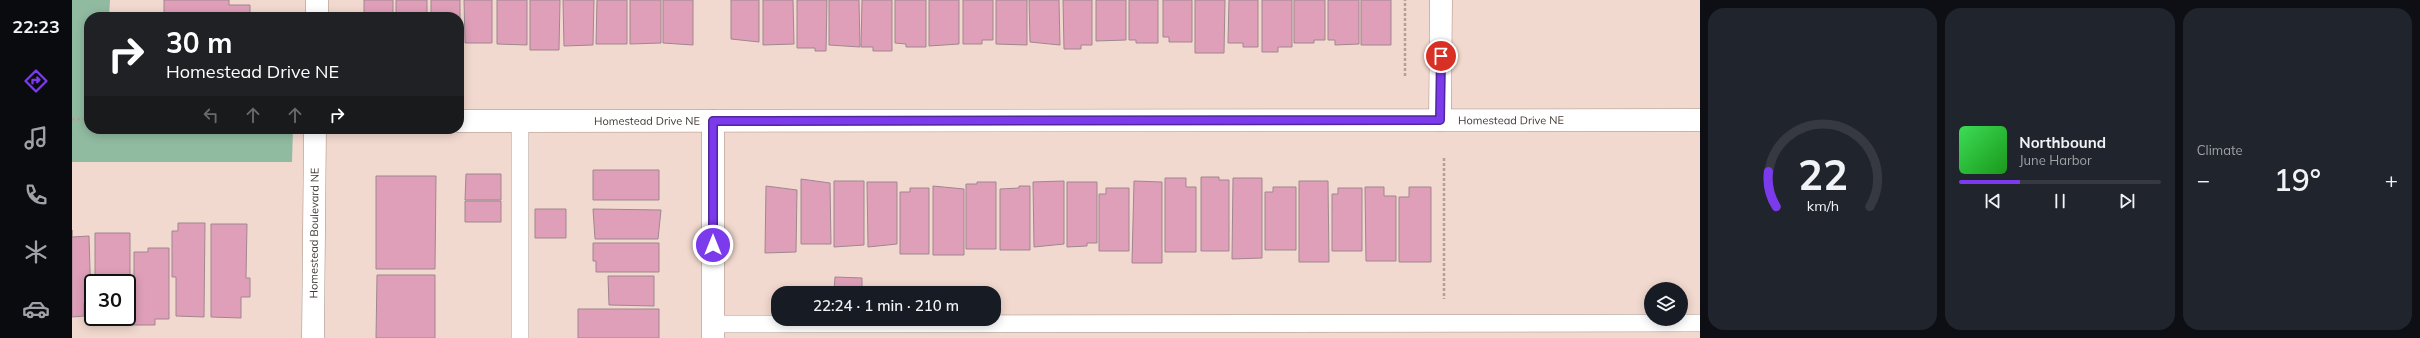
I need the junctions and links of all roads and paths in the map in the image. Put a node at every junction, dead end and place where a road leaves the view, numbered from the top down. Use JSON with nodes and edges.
{"nodes":[{"id":1,"x":317,"y":0,"type":"edge"},
{"id":2,"x":1405,"y":0,"type":"edge"},
{"id":3,"x":1441,"y":0,"type":"edge"},
{"id":4,"x":317,"y":12,"type":"edge"},
{"id":5,"x":1405,"y":76,"type":"dead end"},
{"id":6,"x":72,"y":119,"type":"edge"},
{"id":7,"x":84,"y":119,"type":"edge"},
{"id":8,"x":1440,"y":120,"type":"junction"},
{"id":9,"x":1700,"y":120,"type":"edge"},
{"id":10,"x":464,"y":121,"type":"edge"},
{"id":11,"x":520,"y":121,"type":"junction"},
{"id":12,"x":713,"y":121,"type":"junction"},
{"id":13,"x":315,"y":134,"type":"edge"},
{"id":14,"x":1444,"y":158,"type":"dead end"},
{"id":15,"x":1444,"y":323,"type":"junction"},
{"id":16,"x":1700,"y":323,"type":"edge"},
{"id":17,"x":713,"y":331,"type":"edge"},
{"id":18,"x":313,"y":338,"type":"edge"},
{"id":19,"x":520,"y":338,"type":"edge"}],
"edges":[{"from":1,"to":4,"type":"street"},
{"from":2,"to":5,"type":"path"},
{"from":3,"to":8,"type":"street"},
{"from":6,"to":7,"type":"path"},
{"from":8,"to":9,"type":"street","name":"Homestead Drive NE"},
{"from":8,"to":12,"type":"street","name":"Homestead Drive NE"},
{"from":10,"to":11,"type":"street","name":"Homestead Drive NE"},
{"from":11,"to":12,"type":"street","name":"Homestead Drive NE"},
{"from":11,"to":19,"type":"lane"},
{"from":12,"to":17,"type":"street"},
{"from":13,"to":18,"type":"street","name":"Homestead Boulevard NE"},
{"from":14,"to":15,"type":"path"},
{"from":15,"to":16,"type":"lane"},
{"from":15,"to":17,"type":"lane"}]}
